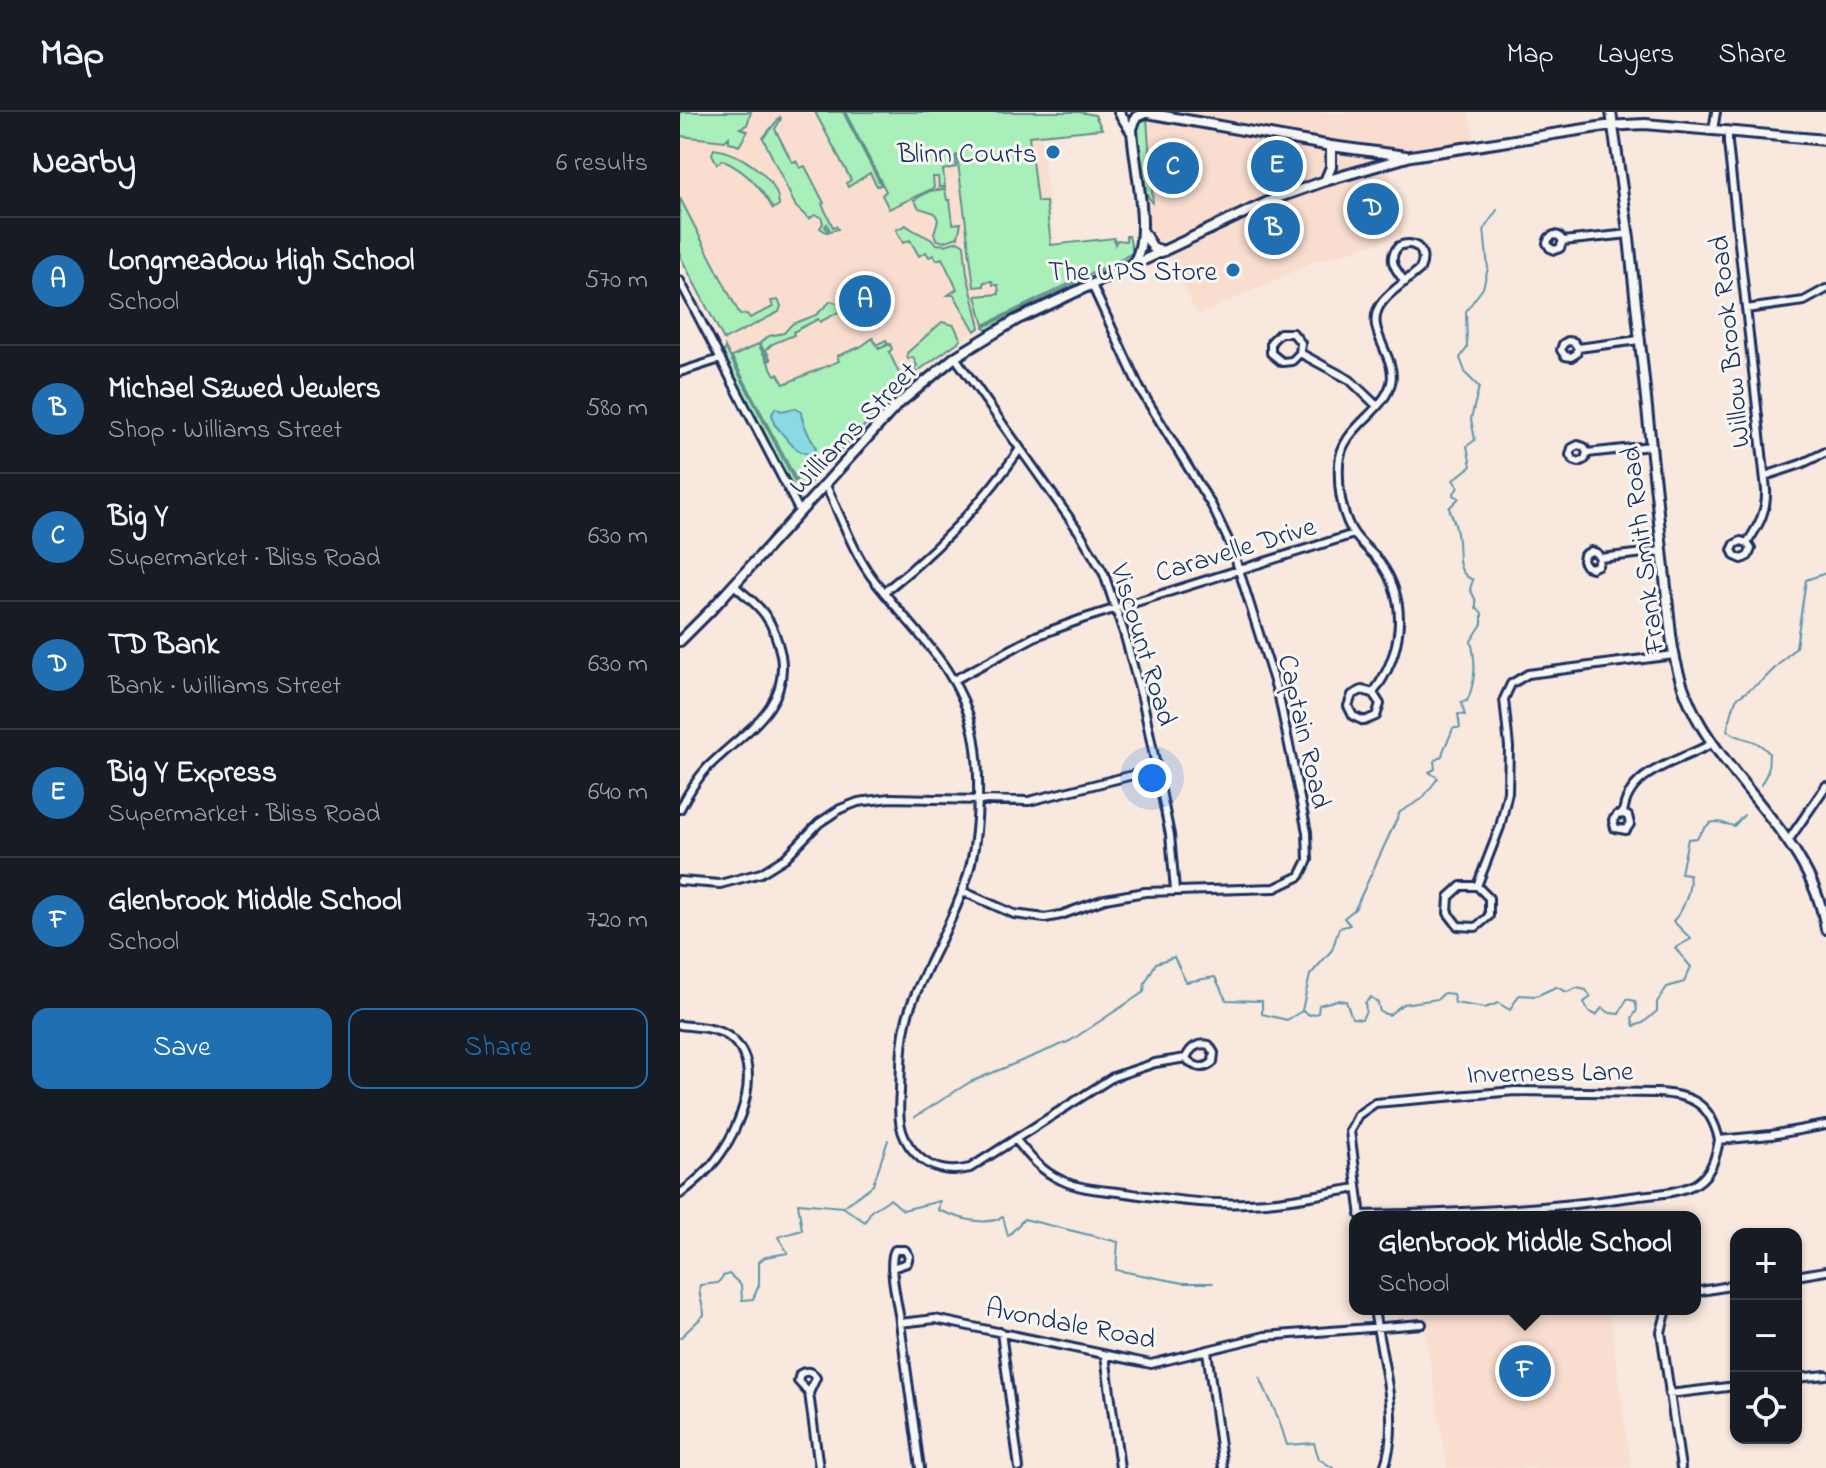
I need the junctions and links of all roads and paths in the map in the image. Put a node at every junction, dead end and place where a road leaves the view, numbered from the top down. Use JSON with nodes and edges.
{"nodes":[{"id":1,"x":1119,"y":112,"type":"edge"},
{"id":2,"x":1144,"y":112,"type":"edge"},
{"id":3,"x":1611,"y":112,"type":"edge"},
{"id":4,"x":1716,"y":112,"type":"edge"},
{"id":5,"x":1613,"y":125,"type":"junction"},
{"id":6,"x":1713,"y":130,"type":"junction"},
{"id":7,"x":1728,"y":131,"type":"junction"},
{"id":8,"x":1132,"y":132,"type":"junction"},
{"id":9,"x":1826,"y":140,"type":"edge"},
{"id":10,"x":1331,"y":146,"type":"junction"},
{"id":11,"x":1411,"y":156,"type":"junction"},
{"id":12,"x":1325,"y":181,"type":"junction"},
{"id":13,"x":1142,"y":229,"type":"junction"},
{"id":14,"x":1629,"y":234,"type":"junction"},
{"id":15,"x":1563,"y":241,"type":"dead end"},
{"id":16,"x":1164,"y":251,"type":"junction"},
{"id":17,"x":1128,"y":267,"type":"junction"},
{"id":18,"x":680,"y":281,"type":"edge"},
{"id":19,"x":1405,"y":282,"type":"junction"},
{"id":20,"x":1092,"y":285,"type":"junction"},
{"id":21,"x":1826,"y":289,"type":"edge"},
{"id":22,"x":1746,"y":309,"type":"junction"},
{"id":23,"x":1639,"y":340,"type":"junction"},
{"id":24,"x":1578,"y":348,"type":"dead end"},
{"id":25,"x":1300,"y":353,"type":"junction"},
{"id":26,"x":955,"y":357,"type":"junction"},
{"id":27,"x":720,"y":359,"type":"junction"},
{"id":28,"x":680,"y":372,"type":"edge"},
{"id":29,"x":1376,"y":405,"type":"junction"},
{"id":30,"x":1651,"y":446,"type":"junction"},
{"id":31,"x":1020,"y":449,"type":"junction"},
{"id":32,"x":1826,"y":452,"type":"edge"},
{"id":33,"x":1587,"y":453,"type":"dead end"},
{"id":34,"x":1765,"y":476,"type":"junction"},
{"id":35,"x":825,"y":484,"type":"junction"},
{"id":36,"x":800,"y":512,"type":"junction"},
{"id":37,"x":1354,"y":534,"type":"junction"},
{"id":38,"x":1747,"y":543,"type":"dead end"},
{"id":39,"x":1662,"y":551,"type":"junction"},
{"id":40,"x":1600,"y":558,"type":"dead end"},
{"id":41,"x":1240,"y":569,"type":"junction"},
{"id":42,"x":734,"y":585,"type":"junction"},
{"id":43,"x":884,"y":592,"type":"junction"},
{"id":44,"x":1115,"y":607,"type":"junction"},
{"id":45,"x":680,"y":641,"type":"edge"},
{"id":46,"x":1674,"y":655,"type":"junction"},
{"id":47,"x":954,"y":680,"type":"junction"},
{"id":48,"x":1373,"y":693,"type":"junction"},
{"id":49,"x":1713,"y":743,"type":"junction"},
{"id":50,"x":1157,"y":769,"type":"junction"},
{"id":51,"x":1826,"y":786,"type":"edge"},
{"id":52,"x":976,"y":801,"type":"junction"},
{"id":53,"x":680,"y":809,"type":"edge"},
{"id":54,"x":1623,"y":814,"type":"dead end"},
{"id":55,"x":1788,"y":841,"type":"junction"},
{"id":56,"x":680,"y":881,"type":"edge"},
{"id":57,"x":1477,"y":886,"type":"junction"},
{"id":58,"x":1175,"y":890,"type":"junction"},
{"id":59,"x":962,"y":891,"type":"junction"},
{"id":60,"x":1826,"y":929,"type":"edge"},
{"id":61,"x":680,"y":1025,"type":"edge"},
{"id":62,"x":1186,"y":1058,"type":"junction"},
{"id":63,"x":1826,"y":1125,"type":"edge"},
{"id":64,"x":1016,"y":1140,"type":"junction"},
{"id":65,"x":1719,"y":1140,"type":"junction"},
{"id":66,"x":1357,"y":1188,"type":"junction"},
{"id":67,"x":680,"y":1194,"type":"edge"},
{"id":68,"x":1359,"y":1211,"type":"edge"},
{"id":69,"x":1500,"y":1211,"type":"edge"},
{"id":70,"x":892,"y":1268,"type":"dead end"},
{"id":71,"x":1826,"y":1271,"type":"edge"},
{"id":72,"x":1802,"y":1275,"type":"edge"},
{"id":73,"x":1730,"y":1286,"type":"edge"},
{"id":74,"x":1701,"y":1291,"type":"edge"},
{"id":75,"x":1375,"y":1315,"type":"edge"},
{"id":76,"x":1665,"y":1315,"type":"edge"},
{"id":77,"x":900,"y":1323,"type":"junction"},
{"id":78,"x":1422,"y":1324,"type":"dead end"},
{"id":79,"x":1377,"y":1327,"type":"junction"},
{"id":80,"x":1001,"y":1332,"type":"junction"},
{"id":81,"x":1207,"y":1351,"type":"junction"},
{"id":82,"x":1105,"y":1355,"type":"junction"},
{"id":83,"x":1826,"y":1375,"type":"edge"},
{"id":84,"x":1802,"y":1377,"type":"edge"},
{"id":85,"x":1730,"y":1387,"type":"edge"},
{"id":86,"x":809,"y":1393,"type":"dead end"},
{"id":87,"x":1669,"y":1394,"type":"junction"},
{"id":88,"x":819,"y":1468,"type":"edge"},
{"id":89,"x":920,"y":1468,"type":"edge"},
{"id":90,"x":1019,"y":1468,"type":"edge"},
{"id":91,"x":1120,"y":1468,"type":"edge"},
{"id":92,"x":1223,"y":1468,"type":"edge"},
{"id":93,"x":1384,"y":1468,"type":"edge"},
{"id":94,"x":1681,"y":1468,"type":"edge"}],
"edges":[{"from":1,"to":8,"type":"main road"},
{"from":2,"to":8,"type":"main road"},
{"from":2,"to":10,"type":"main road"},
{"from":3,"to":5,"type":"main road","name":"Frank Smith Road"},
{"from":4,"to":6,"type":"street"},
{"from":5,"to":6,"type":"main road","name":"Williams Street"},
{"from":5,"to":11,"type":"main road","name":"Williams Street"},
{"from":5,"to":14,"type":"main road","name":"Frank Smith Road"},
{"from":6,"to":7,"type":"main road","name":"Williams Street"},
{"from":7,"to":9,"type":"main road","name":"Williams Street"},
{"from":7,"to":22,"type":"street","name":"Willow Brook Road"},
{"from":8,"to":13,"type":"main road"},
{"from":10,"to":11,"type":"main road"},
{"from":10,"to":12,"type":"main road"},
{"from":11,"to":12,"type":"main road","name":"Williams Street"},
{"from":12,"to":16,"type":"main road","name":"Williams Street"},
{"from":13,"to":16,"type":"main road"},
{"from":13,"to":17,"type":"main road"},
{"from":14,"to":15,"type":"street"},
{"from":14,"to":23,"type":"main road","name":"Frank Smith Road"},
{"from":16,"to":17,"type":"main road","name":"Williams Street"},
{"from":17,"to":20,"type":"main road","name":"Williams Street"},
{"from":18,"to":27,"type":"street"},
{"from":19,"to":19,"type":"street"},
{"from":19,"to":29,"type":"street"},
{"from":20,"to":26,"type":"main road","name":"Williams Street"},
{"from":20,"to":41,"type":"street","name":"Captain Road"},
{"from":21,"to":22,"type":"street"},
{"from":22,"to":34,"type":"street","name":"Willow Brook Road"},
{"from":23,"to":24,"type":"street"},
{"from":23,"to":30,"type":"main road","name":"Frank Smith Road"},
{"from":25,"to":25,"type":"street"},
{"from":25,"to":29,"type":"street"},
{"from":26,"to":31,"type":"street","name":"Viscount Road"},
{"from":26,"to":35,"type":"main road","name":"Williams Street"},
{"from":27,"to":28,"type":"street"},
{"from":27,"to":36,"type":"street"},
{"from":29,"to":37,"type":"street"},
{"from":30,"to":33,"type":"street"},
{"from":30,"to":39,"type":"main road","name":"Frank Smith Road"},
{"from":31,"to":43,"type":"street"},
{"from":31,"to":44,"type":"street","name":"Viscount Road"},
{"from":32,"to":34,"type":"street"},
{"from":34,"to":38,"type":"street","name":"Willow Brook Road"},
{"from":35,"to":36,"type":"main road","name":"Williams Street"},
{"from":35,"to":43,"type":"street"},
{"from":36,"to":42,"type":"main road","name":"Williams Street"},
{"from":37,"to":41,"type":"street","name":"Caravelle Drive"},
{"from":37,"to":48,"type":"street"},
{"from":39,"to":40,"type":"street"},
{"from":39,"to":46,"type":"main road","name":"Frank Smith Road"},
{"from":41,"to":44,"type":"street","name":"Caravelle Drive"},
{"from":41,"to":58,"type":"street","name":"Captain Road"},
{"from":42,"to":45,"type":"main road","name":"Williams Street"},
{"from":42,"to":53,"type":"street"},
{"from":43,"to":47,"type":"street"},
{"from":44,"to":47,"type":"street","name":"Caravelle Drive"},
{"from":44,"to":50,"type":"street","name":"Viscount Road"},
{"from":46,"to":49,"type":"main road","name":"Frank Smith Road"},
{"from":46,"to":57,"type":"street"},
{"from":47,"to":52,"type":"street"},
{"from":48,"to":48,"type":"street"},
{"from":49,"to":54,"type":"street"},
{"from":49,"to":55,"type":"main road","name":"Frank Smith Road"},
{"from":50,"to":52,"type":"street"},
{"from":50,"to":58,"type":"street","name":"Viscount Road"},
{"from":51,"to":55,"type":"street"},
{"from":52,"to":56,"type":"street"},
{"from":52,"to":59,"type":"street"},
{"from":55,"to":60,"type":"main road","name":"Frank Smith Road"},
{"from":57,"to":57,"type":"street"},
{"from":58,"to":59,"type":"street","name":"Captain Road"},
{"from":59,"to":64,"type":"street"},
{"from":61,"to":67,"type":"street"},
{"from":62,"to":62,"type":"street"},
{"from":62,"to":64,"type":"street"},
{"from":63,"to":65,"type":"street"},
{"from":64,"to":66,"type":"street"},
{"from":65,"to":66,"type":"street","name":"Inverness Lane"},
{"from":65,"to":69,"type":"street"},
{"from":66,"to":68,"type":"street","name":"Inverness Lane"},
{"from":70,"to":77,"type":"street"},
{"from":71,"to":72,"type":"street"},
{"from":73,"to":74,"type":"street"},
{"from":75,"to":79,"type":"street"},
{"from":76,"to":87,"type":"street"},
{"from":77,"to":80,"type":"street","name":"Avondale Road"},
{"from":77,"to":89,"type":"street"},
{"from":78,"to":79,"type":"street","name":"Avondale Road"},
{"from":79,"to":81,"type":"street","name":"Avondale Road"},
{"from":79,"to":93,"type":"street"},
{"from":80,"to":82,"type":"street","name":"Avondale Road"},
{"from":80,"to":90,"type":"street"},
{"from":81,"to":82,"type":"street","name":"Avondale Road"},
{"from":81,"to":92,"type":"street"},
{"from":82,"to":91,"type":"street"},
{"from":83,"to":84,"type":"street"},
{"from":85,"to":87,"type":"street"},
{"from":86,"to":88,"type":"street"},
{"from":87,"to":94,"type":"street"}]}
